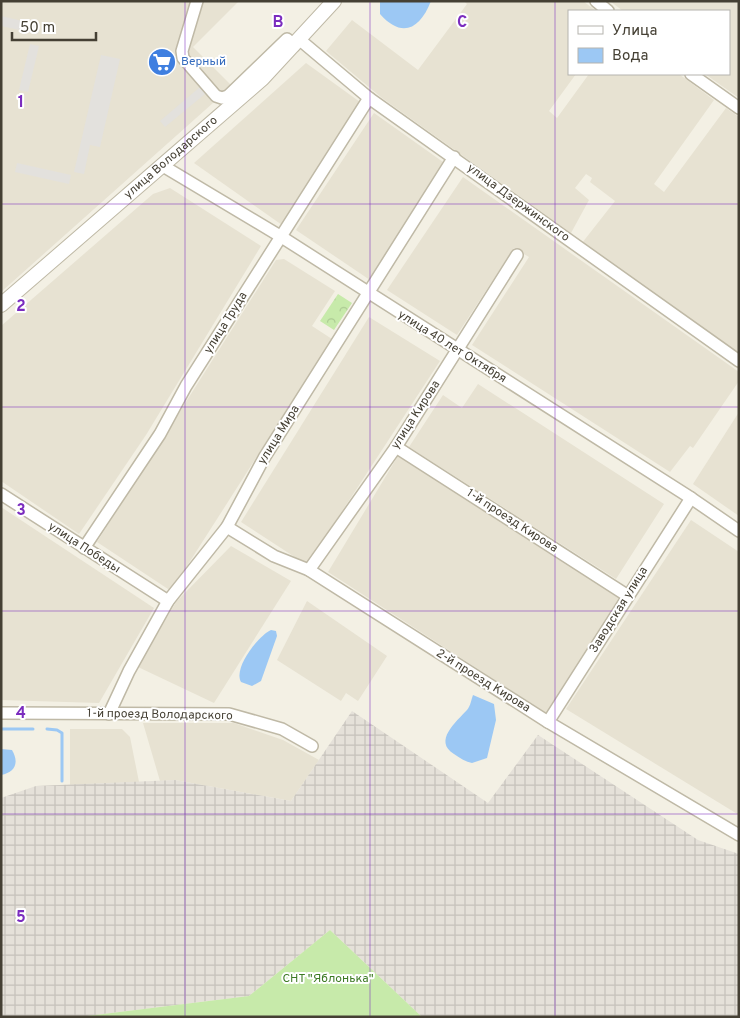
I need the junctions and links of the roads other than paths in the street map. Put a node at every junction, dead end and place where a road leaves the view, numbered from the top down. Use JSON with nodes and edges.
{"nodes":[{"id":1,"x":197,"y":1,"type":"edge"},
{"id":2,"x":334,"y":1,"type":"edge"},
{"id":3,"x":596,"y":1,"type":"edge"},
{"id":4,"x":607,"y":10,"type":"edge"},
{"id":5,"x":297,"y":43,"type":"junction"},
{"id":6,"x":693,"y":75,"type":"edge"},
{"id":7,"x":368,"y":98,"type":"junction"},
{"id":8,"x":739,"y":108,"type":"edge"},
{"id":9,"x":454,"y":157,"type":"junction"},
{"id":10,"x":163,"y":166,"type":"junction"},
{"id":11,"x":280,"y":236,"type":"junction"},
{"id":12,"x":517,"y":255,"type":"dead end"},
{"id":13,"x":368,"y":294,"type":"junction"},
{"id":14,"x":1,"y":305,"type":"edge"},
{"id":15,"x":457,"y":350,"type":"junction"},
{"id":16,"x":739,"y":361,"type":"edge"},
{"id":17,"x":396,"y":447,"type":"junction"},
{"id":18,"x":1,"y":494,"type":"edge"},
{"id":19,"x":691,"y":498,"type":"junction"},
{"id":20,"x":228,"y":527,"type":"junction"},
{"id":21,"x":739,"y":531,"type":"edge"},
{"id":22,"x":84,"y":548,"type":"junction"},
{"id":23,"x":309,"y":570,"type":"junction"},
{"id":24,"x":628,"y":596,"type":"junction"},
{"id":25,"x":168,"y":601,"type":"junction"},
{"id":26,"x":1,"y":713,"type":"edge"},
{"id":27,"x":109,"y":714,"type":"junction"},
{"id":28,"x":548,"y":722,"type":"junction"},
{"id":29,"x":312,"y":746,"type":"dead end"},
{"id":30,"x":739,"y":835,"type":"edge"}],
"edges":[{"from":1,"to":5,"type":"street"},
{"from":2,"to":5,"type":"street","name":"улица Володарского"},
{"from":3,"to":4,"type":"street"},
{"from":5,"to":7,"type":"street","name":"улица Дзержинского"},
{"from":5,"to":10,"type":"street","name":"улица Володарского"},
{"from":6,"to":8,"type":"street"},
{"from":7,"to":9,"type":"street","name":"улица Дзержинского"},
{"from":7,"to":11,"type":"street","name":"улица Труда"},
{"from":9,"to":13,"type":"street","name":"улица Мира"},
{"from":9,"to":16,"type":"street","name":"улица Дзержинского"},
{"from":10,"to":11,"type":"street","name":"улица 40 лет Октября"},
{"from":10,"to":14,"type":"street","name":"улица Володарского"},
{"from":11,"to":13,"type":"street","name":"улица 40 лет Октября"},
{"from":11,"to":22,"type":"street","name":"улица Труда"},
{"from":12,"to":15,"type":"street","name":"улица Кирова"},
{"from":13,"to":15,"type":"street","name":"улица 40 лет Октября"},
{"from":13,"to":20,"type":"street","name":"улица Мира"},
{"from":15,"to":17,"type":"street","name":"улица Кирова"},
{"from":15,"to":19,"type":"street","name":"улица 40 лет Октября"},
{"from":17,"to":23,"type":"street","name":"улица Кирова"},
{"from":17,"to":24,"type":"street","name":"1-й проезд Кирова"},
{"from":18,"to":22,"type":"street","name":"улица Победы"},
{"from":19,"to":21,"type":"street","name":"улица 40 лет Октября"},
{"from":19,"to":24,"type":"street","name":"Заводская улица"},
{"from":20,"to":23,"type":"street","name":"2-й проезд Кирова"},
{"from":20,"to":25,"type":"street","name":"улица Мира"},
{"from":22,"to":25,"type":"street","name":"улица Победы"},
{"from":23,"to":28,"type":"street","name":"2-й проезд Кирова"},
{"from":24,"to":28,"type":"street","name":"Заводская улица"},
{"from":25,"to":27,"type":"street","name":"улица Мира"},
{"from":26,"to":27,"type":"street","name":"1-й проезд Володарского"},
{"from":27,"to":29,"type":"street","name":"1-й проезд Володарского"},
{"from":28,"to":30,"type":"street","name":"2-й проезд Кирова"}]}
